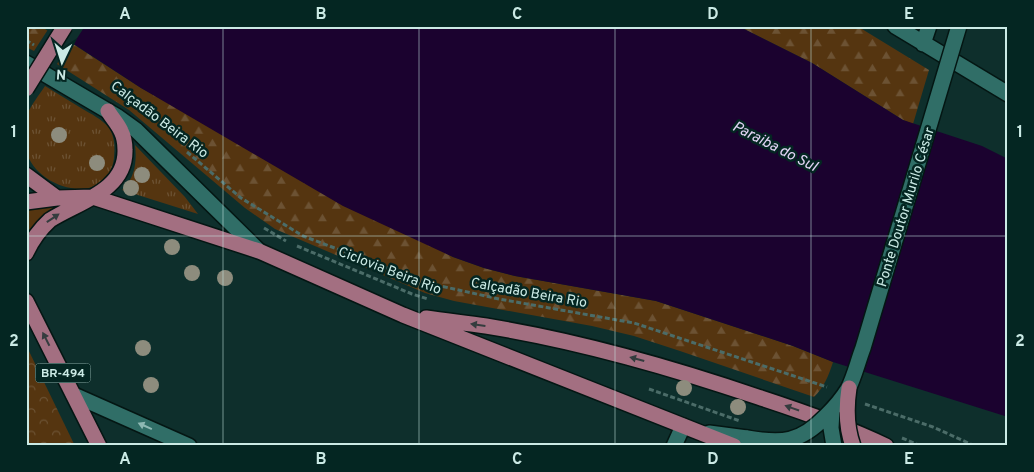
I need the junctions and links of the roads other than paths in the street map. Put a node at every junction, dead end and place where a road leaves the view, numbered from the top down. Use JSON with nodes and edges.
{"nodes":[{"id":1,"x":65,"y":26,"type":"edge"},
{"id":2,"x":895,"y":26,"type":"edge"},
{"id":3,"x":929,"y":26,"type":"edge"},
{"id":4,"x":959,"y":26,"type":"edge"},
{"id":5,"x":923,"y":44,"type":"junction"},
{"id":6,"x":26,"y":62,"type":"edge"},
{"id":7,"x":26,"y":89,"type":"edge"},
{"id":8,"x":1008,"y":94,"type":"edge"},
{"id":9,"x":108,"y":112,"type":"junction"},
{"id":10,"x":26,"y":176,"type":"edge"},
{"id":11,"x":93,"y":197,"type":"junction"},
{"id":12,"x":57,"y":198,"type":"junction"},
{"id":13,"x":26,"y":202,"type":"edge"},
{"id":14,"x":258,"y":251,"type":"junction"},
{"id":15,"x":26,"y":253,"type":"edge"},
{"id":16,"x":26,"y":301,"type":"edge"},
{"id":17,"x":403,"y":315,"type":"junction"},
{"id":18,"x":853,"y":394,"type":"junction"},
{"id":19,"x":74,"y":395,"type":"junction"},
{"id":20,"x":832,"y":410,"type":"junction"},
{"id":21,"x":683,"y":426,"type":"junction"},
{"id":22,"x":702,"y":432,"type":"joint"},
{"id":23,"x":741,"y":442,"type":"edge"},
{"id":24,"x":99,"y":446,"type":"edge"},
{"id":25,"x":190,"y":446,"type":"edge"},
{"id":26,"x":674,"y":446,"type":"edge"},
{"id":27,"x":834,"y":446,"type":"edge"},
{"id":28,"x":854,"y":446,"type":"edge"},
{"id":29,"x":886,"y":446,"type":"edge"}],
"edges":[{"from":1,"to":7,"type":"main road","bridge":true},
{"from":2,"to":5,"type":"street"},
{"from":3,"to":5,"type":"street"},
{"from":4,"to":18,"type":"street","name":"Ponte Doutor Murilo César","bridge":true},
{"from":5,"to":8,"type":"street"},
{"from":6,"to":9,"type":"street"},
{"from":9,"to":11,"type":"main road"},
{"from":9,"to":14,"type":"street"},
{"from":10,"to":12,"type":"main road"},
{"from":11,"to":12,"type":"main road"},
{"from":11,"to":14,"type":"main road"},
{"from":15,"to":11,"type":"main road","one_way":true},
{"from":12,"to":13,"type":"main road"},
{"from":14,"to":17,"type":"main road"},
{"from":19,"to":16,"type":"main road","number":"BR-494","one_way":true},
{"from":17,"to":21,"type":"main road"},
{"from":29,"to":17,"type":"main road","one_way":true},
{"from":18,"to":20,"type":"street","name":"Ponte Doutor Murilo César","bridge":true},
{"from":18,"to":28,"type":"main road","bridge":true},
{"from":19,"to":24,"type":"main road","number":"BR-494"},
{"from":25,"to":19,"type":"street","one_way":true},
{"from":20,"to":23,"type":"street","name":"Ponte Doutor Murilo César","bridge":true},
{"from":20,"to":27,"type":"street","bridge":true},
{"from":21,"to":22,"type":"main road"},
{"from":21,"to":26,"type":"street"},
{"from":22,"to":23,"type":"street","name":"Ponte Doutor Murilo César"}]}
